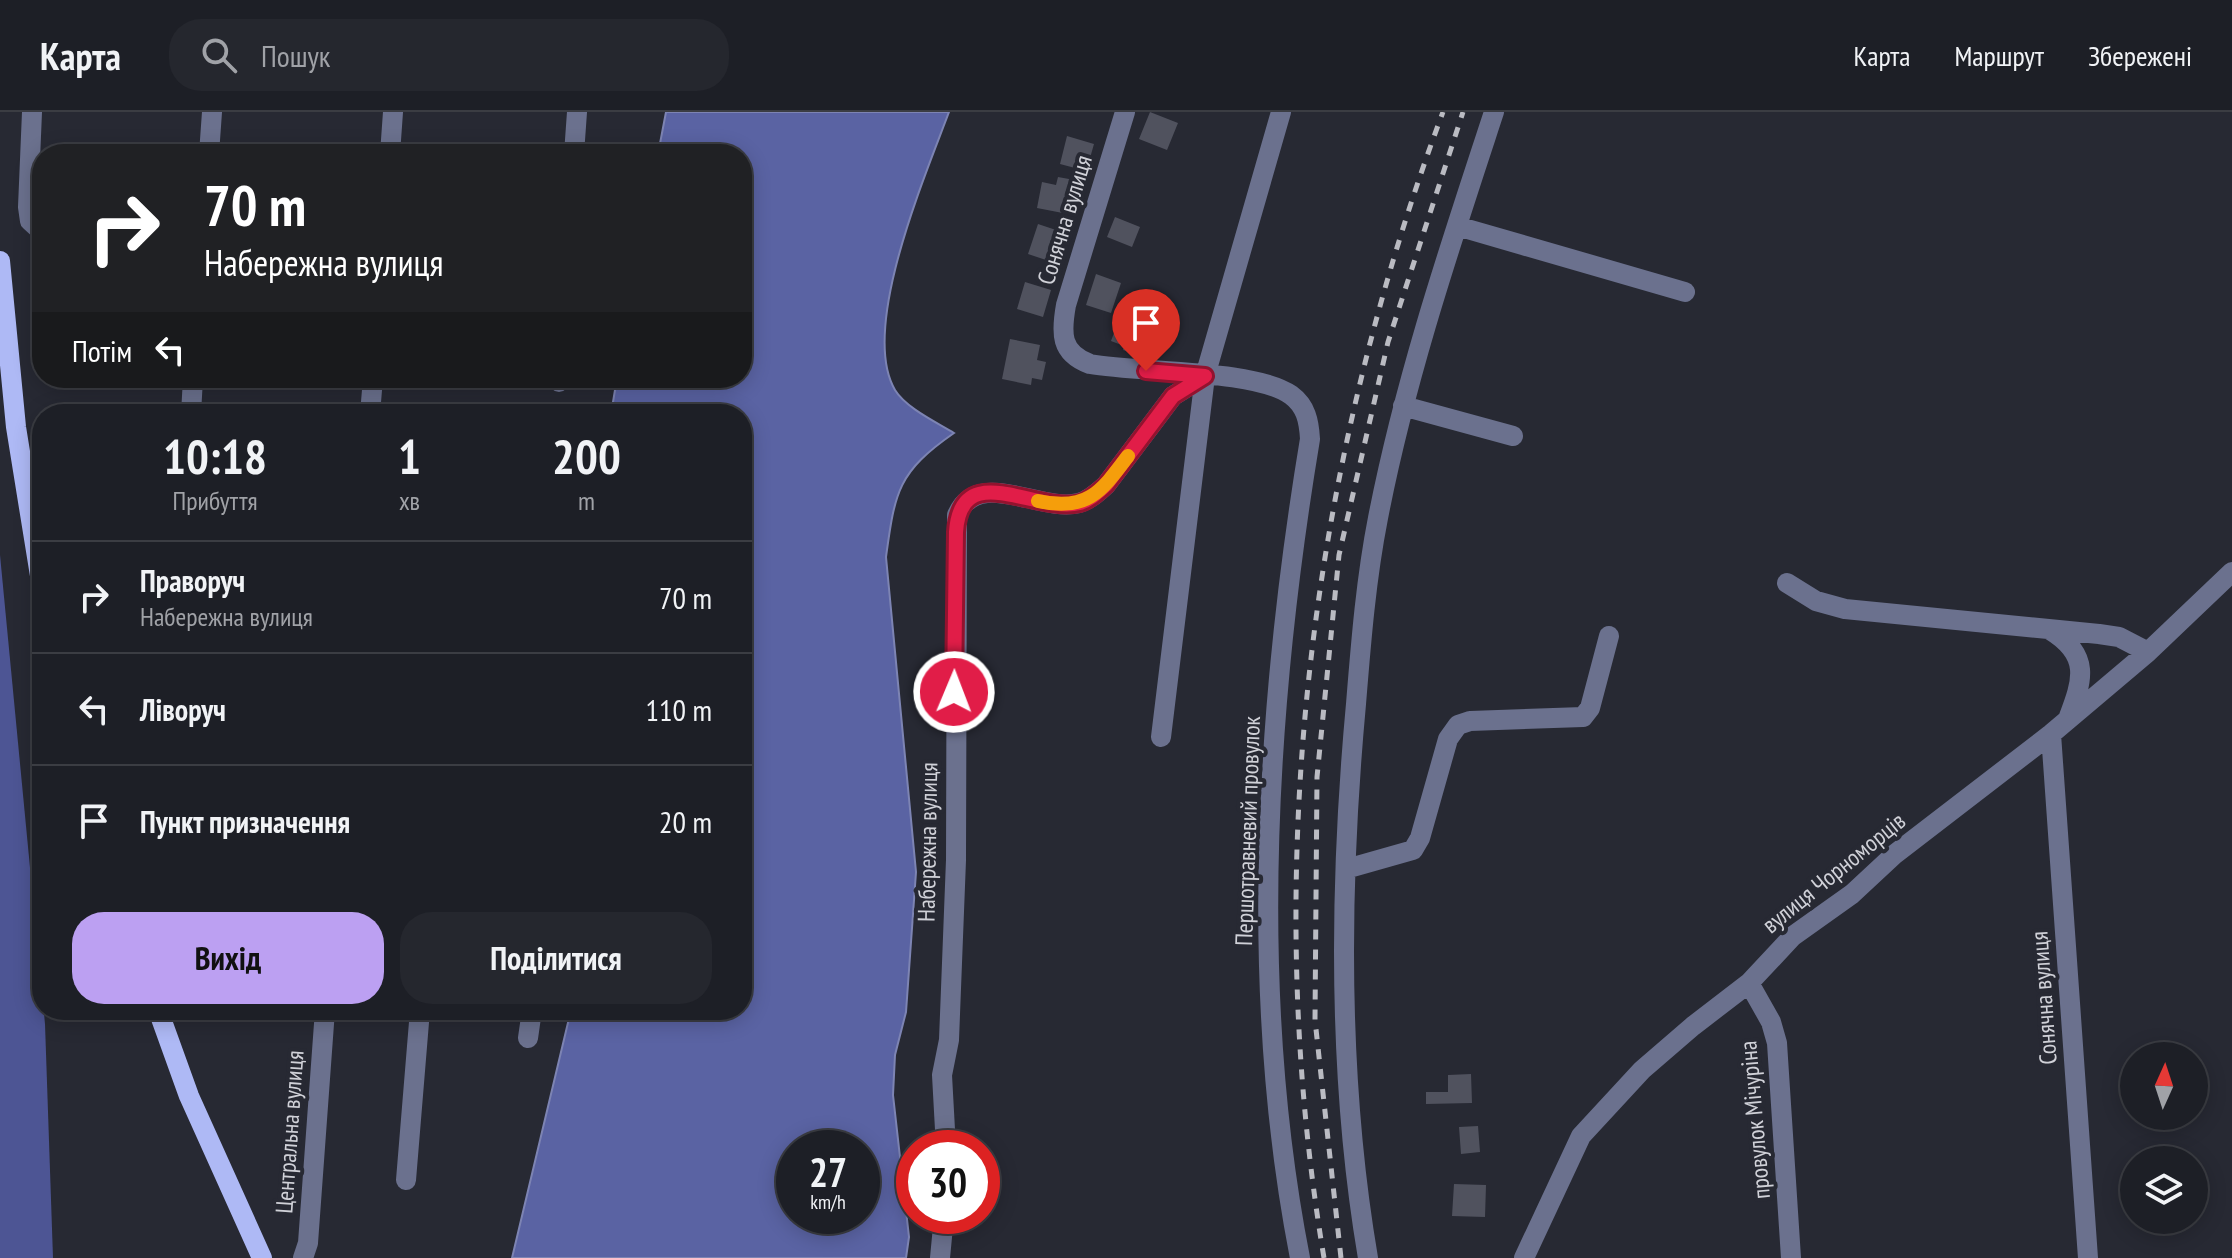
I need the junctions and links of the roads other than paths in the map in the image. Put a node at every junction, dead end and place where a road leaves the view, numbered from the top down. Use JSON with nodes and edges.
{"nodes":[{"id":1,"x":32,"y":112,"type":"edge"},
{"id":2,"x":212,"y":112,"type":"edge"},
{"id":3,"x":393,"y":112,"type":"edge"},
{"id":4,"x":577,"y":112,"type":"edge"},
{"id":5,"x":1125,"y":112,"type":"edge"},
{"id":6,"x":1281,"y":112,"type":"edge"},
{"id":7,"x":1494,"y":112,"type":"edge"},
{"id":8,"x":33,"y":144,"type":"edge"},
{"id":9,"x":210,"y":144,"type":"edge"},
{"id":10,"x":391,"y":144,"type":"edge"},
{"id":11,"x":575,"y":144,"type":"edge"},
{"id":12,"x":1457,"y":226,"type":"junction"},
{"id":13,"x":0,"y":261,"type":"edge"},
{"id":14,"x":1685,"y":292,"type":"dead end"},
{"id":15,"x":1205,"y":376,"type":"junction"},
{"id":16,"x":1403,"y":406,"type":"junction"},
{"id":17,"x":1513,"y":436,"type":"dead end"},
{"id":18,"x":32,"y":526,"type":"edge"},
{"id":19,"x":2232,"y":572,"type":"edge"},
{"id":20,"x":1787,"y":583,"type":"dead end"},
{"id":21,"x":2046,"y":628,"type":"junction"},
{"id":22,"x":1609,"y":636,"type":"dead end"},
{"id":23,"x":2148,"y":652,"type":"junction"},
{"id":24,"x":2068,"y":719,"type":"junction"},
{"id":25,"x":2051,"y":734,"type":"junction"},
{"id":26,"x":1161,"y":737,"type":"dead end"},
{"id":27,"x":1346,"y":869,"type":"junction"},
{"id":28,"x":1749,"y":983,"type":"junction"},
{"id":29,"x":162,"y":1020,"type":"edge"},
{"id":30,"x":324,"y":1020,"type":"edge"},
{"id":31,"x":419,"y":1020,"type":"edge"},
{"id":32,"x":531,"y":1020,"type":"edge"},
{"id":33,"x":528,"y":1038,"type":"dead end"},
{"id":34,"x":945,"y":1130,"type":"edge"},
{"id":35,"x":406,"y":1180,"type":"dead end"},
{"id":36,"x":942,"y":1234,"type":"edge"},
{"id":37,"x":262,"y":1258,"type":"edge"},
{"id":38,"x":303,"y":1258,"type":"edge"},
{"id":39,"x":940,"y":1258,"type":"edge"},
{"id":40,"x":1300,"y":1258,"type":"edge"},
{"id":41,"x":1368,"y":1258,"type":"edge"},
{"id":42,"x":1524,"y":1258,"type":"edge"},
{"id":43,"x":1791,"y":1258,"type":"edge"},
{"id":44,"x":2088,"y":1258,"type":"edge"}],
"edges":[{"from":1,"to":8,"type":"street"},
{"from":2,"to":9,"type":"street"},
{"from":3,"to":10,"type":"street"},
{"from":4,"to":11,"type":"street"},
{"from":5,"to":15,"type":"street","name":"Сонячна вулиця"},
{"from":6,"to":15,"type":"street"},
{"from":7,"to":12,"type":"street"},
{"from":12,"to":14,"type":"street"},
{"from":12,"to":16,"type":"street"},
{"from":13,"to":18,"type":"main road"},
{"from":15,"to":26,"type":"street"},
{"from":15,"to":34,"type":"street","name":"Набережна вулиця"},
{"from":15,"to":40,"type":"street","name":"Першотравневий провулок"},
{"from":16,"to":17,"type":"street"},
{"from":16,"to":27,"type":"street"},
{"from":19,"to":23,"type":"street","name":"вулиця Чорноморців"},
{"from":20,"to":21,"type":"street"},
{"from":21,"to":23,"type":"street"},
{"from":21,"to":24,"type":"street"},
{"from":22,"to":27,"type":"street"},
{"from":23,"to":24,"type":"street","name":"вулиця Чорноморців"},
{"from":24,"to":25,"type":"street","name":"вулиця Чорноморців"},
{"from":25,"to":28,"type":"street","name":"вулиця Чорноморців"},
{"from":25,"to":44,"type":"street","name":"Сонячна вулиця"},
{"from":27,"to":41,"type":"street"},
{"from":28,"to":42,"type":"street","name":"вулиця Чорноморців"},
{"from":28,"to":43,"type":"street","name":"провулок Мічуріна"},
{"from":29,"to":37,"type":"main road"},
{"from":30,"to":38,"type":"street","name":"Центральна вулиця"},
{"from":31,"to":35,"type":"street"},
{"from":32,"to":33,"type":"street"},
{"from":36,"to":39,"type":"street"}]}
